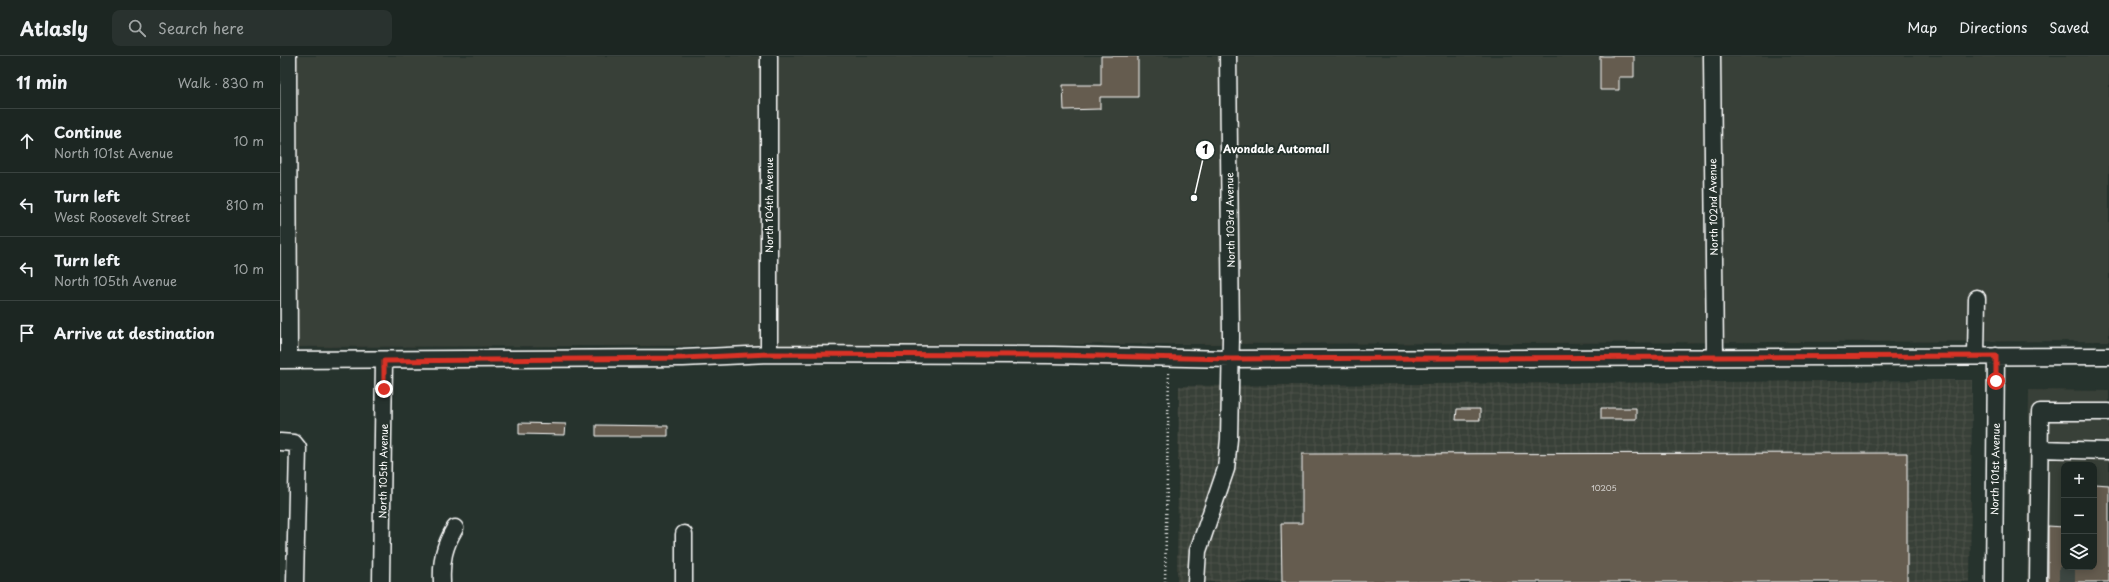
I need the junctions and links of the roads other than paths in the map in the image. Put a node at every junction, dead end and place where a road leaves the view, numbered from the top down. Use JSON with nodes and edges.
{"nodes":[{"id":1,"x":288,"y":56,"type":"edge"},
{"id":2,"x":769,"y":56,"type":"edge"},
{"id":3,"x":1228,"y":56,"type":"edge"},
{"id":4,"x":1712,"y":56,"type":"edge"},
{"id":5,"x":1977,"y":298,"type":"dead end"},
{"id":6,"x":769,"y":354,"type":"junction"},
{"id":7,"x":1976,"y":356,"type":"junction"},
{"id":8,"x":1996,"y":356,"type":"junction"},
{"id":9,"x":2109,"y":356,"type":"edge"},
{"id":10,"x":1715,"y":358,"type":"junction"},
{"id":11,"x":1230,"y":359,"type":"junction"},
{"id":12,"x":284,"y":360,"type":"edge"},
{"id":13,"x":384,"y":361,"type":"junction"},
{"id":14,"x":2109,"y":412,"type":"edge"},
{"id":15,"x":280,"y":442,"type":"edge"},
{"id":16,"x":2040,"y":449,"type":"junction"},
{"id":17,"x":2109,"y":451,"type":"edge"},
{"id":18,"x":2068,"y":458,"type":"edge"},
{"id":19,"x":455,"y":528,"type":"dead end"},
{"id":20,"x":684,"y":534,"type":"dead end"},
{"id":21,"x":295,"y":582,"type":"edge"},
{"id":22,"x":381,"y":582,"type":"edge"},
{"id":23,"x":442,"y":582,"type":"edge"},
{"id":24,"x":684,"y":582,"type":"edge"},
{"id":25,"x":1196,"y":582,"type":"edge"},
{"id":26,"x":1994,"y":582,"type":"edge"},
{"id":27,"x":2038,"y":582,"type":"edge"}],
"edges":[{"from":1,"to":12,"type":"street"},
{"from":2,"to":6,"type":"street","name":"North 104th Avenue"},
{"from":3,"to":11,"type":"street","name":"North 103rd Avenue"},
{"from":4,"to":10,"type":"street","name":"North 102nd Avenue"},
{"from":5,"to":7,"type":"street"},
{"from":6,"to":11,"type":"street"},
{"from":6,"to":13,"type":"street"},
{"from":7,"to":8,"type":"street"},
{"from":7,"to":10,"type":"street"},
{"from":8,"to":9,"type":"street"},
{"from":8,"to":26,"type":"street","name":"North 101st Avenue"},
{"from":10,"to":11,"type":"street"},
{"from":11,"to":25,"type":"street","name":"North 103rd Avenue"},
{"from":12,"to":13,"type":"street"},
{"from":13,"to":22,"type":"street","name":"North 105th Avenue"},
{"from":14,"to":16,"type":"street"},
{"from":15,"to":21,"type":"street"},
{"from":16,"to":18,"type":"street"},
{"from":16,"to":27,"type":"street"},
{"from":17,"to":18,"type":"street"},
{"from":19,"to":23,"type":"street"},
{"from":20,"to":24,"type":"street"}]}
